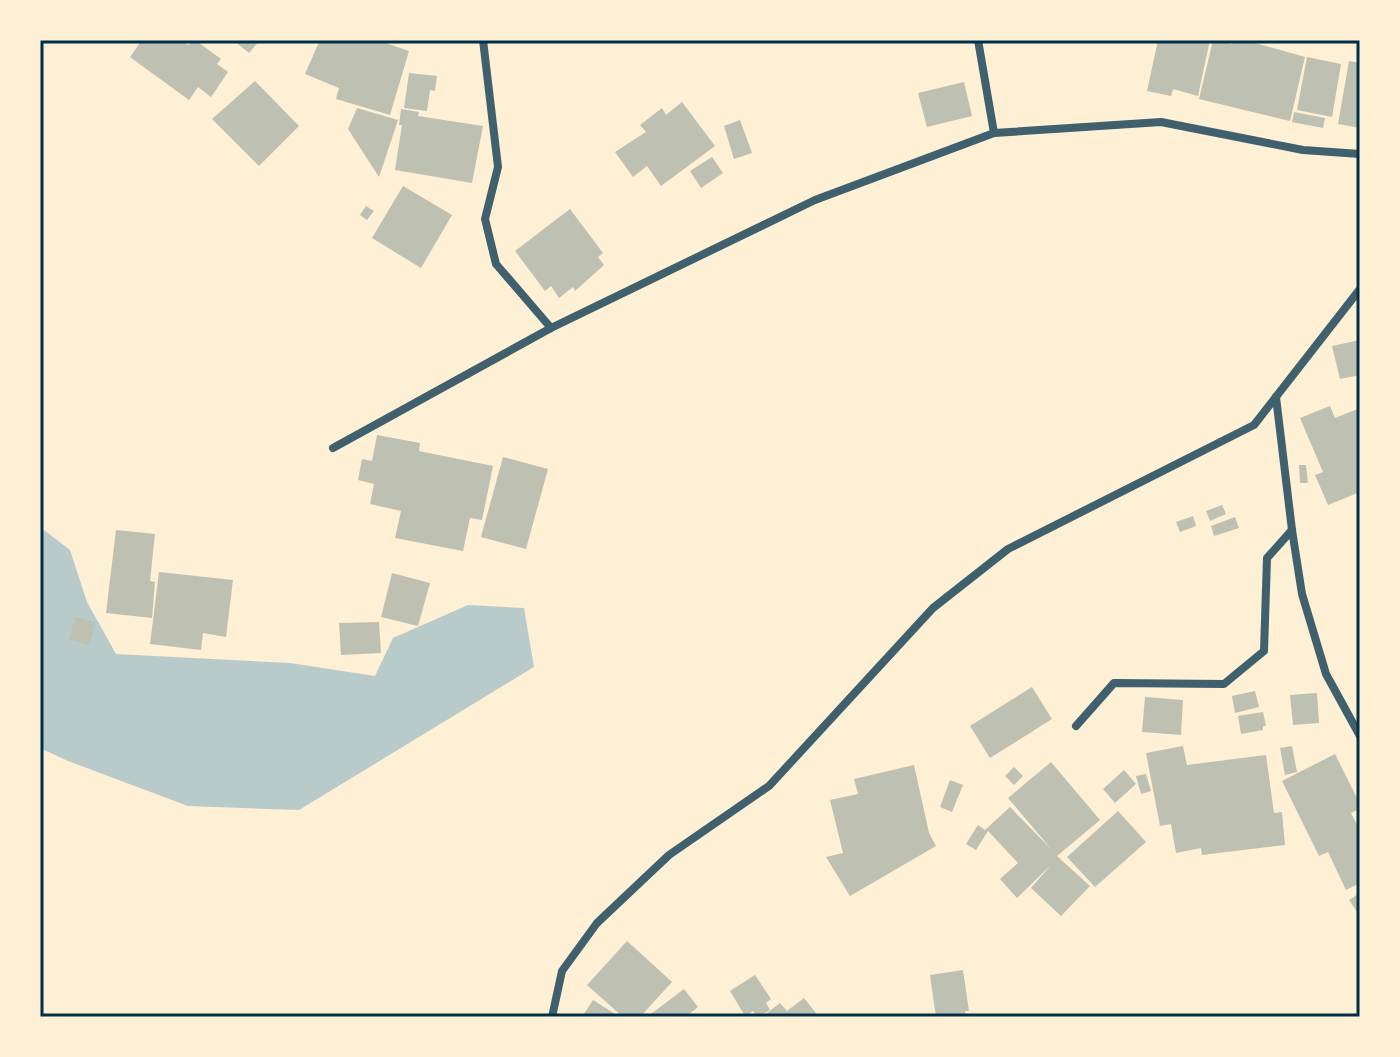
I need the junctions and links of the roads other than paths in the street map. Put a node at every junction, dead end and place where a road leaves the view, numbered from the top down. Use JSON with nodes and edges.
{"nodes":[{"id":1,"x":483,"y":40,"type":"edge"},
{"id":2,"x":978,"y":40,"type":"edge"},
{"id":3,"x":994,"y":133,"type":"junction"},
{"id":4,"x":1360,"y":154,"type":"edge"},
{"id":5,"x":1360,"y":289,"type":"edge"},
{"id":6,"x":551,"y":328,"type":"junction"},
{"id":7,"x":1276,"y":397,"type":"junction"},
{"id":8,"x":333,"y":448,"type":"dead end"},
{"id":9,"x":1292,"y":530,"type":"junction"},
{"id":10,"x":1076,"y":726,"type":"dead end"},
{"id":11,"x":1360,"y":736,"type":"edge"},
{"id":12,"x":552,"y":1017,"type":"edge"}],
"edges":[{"from":1,"to":6,"type":"street"},
{"from":2,"to":3,"type":"street"},
{"from":3,"to":4,"type":"street"},
{"from":3,"to":6,"type":"street"},
{"from":5,"to":7,"type":"street"},
{"from":6,"to":8,"type":"street"},
{"from":7,"to":9,"type":"street"},
{"from":7,"to":12,"type":"street"},
{"from":9,"to":10,"type":"street"},
{"from":9,"to":11,"type":"street"}]}
